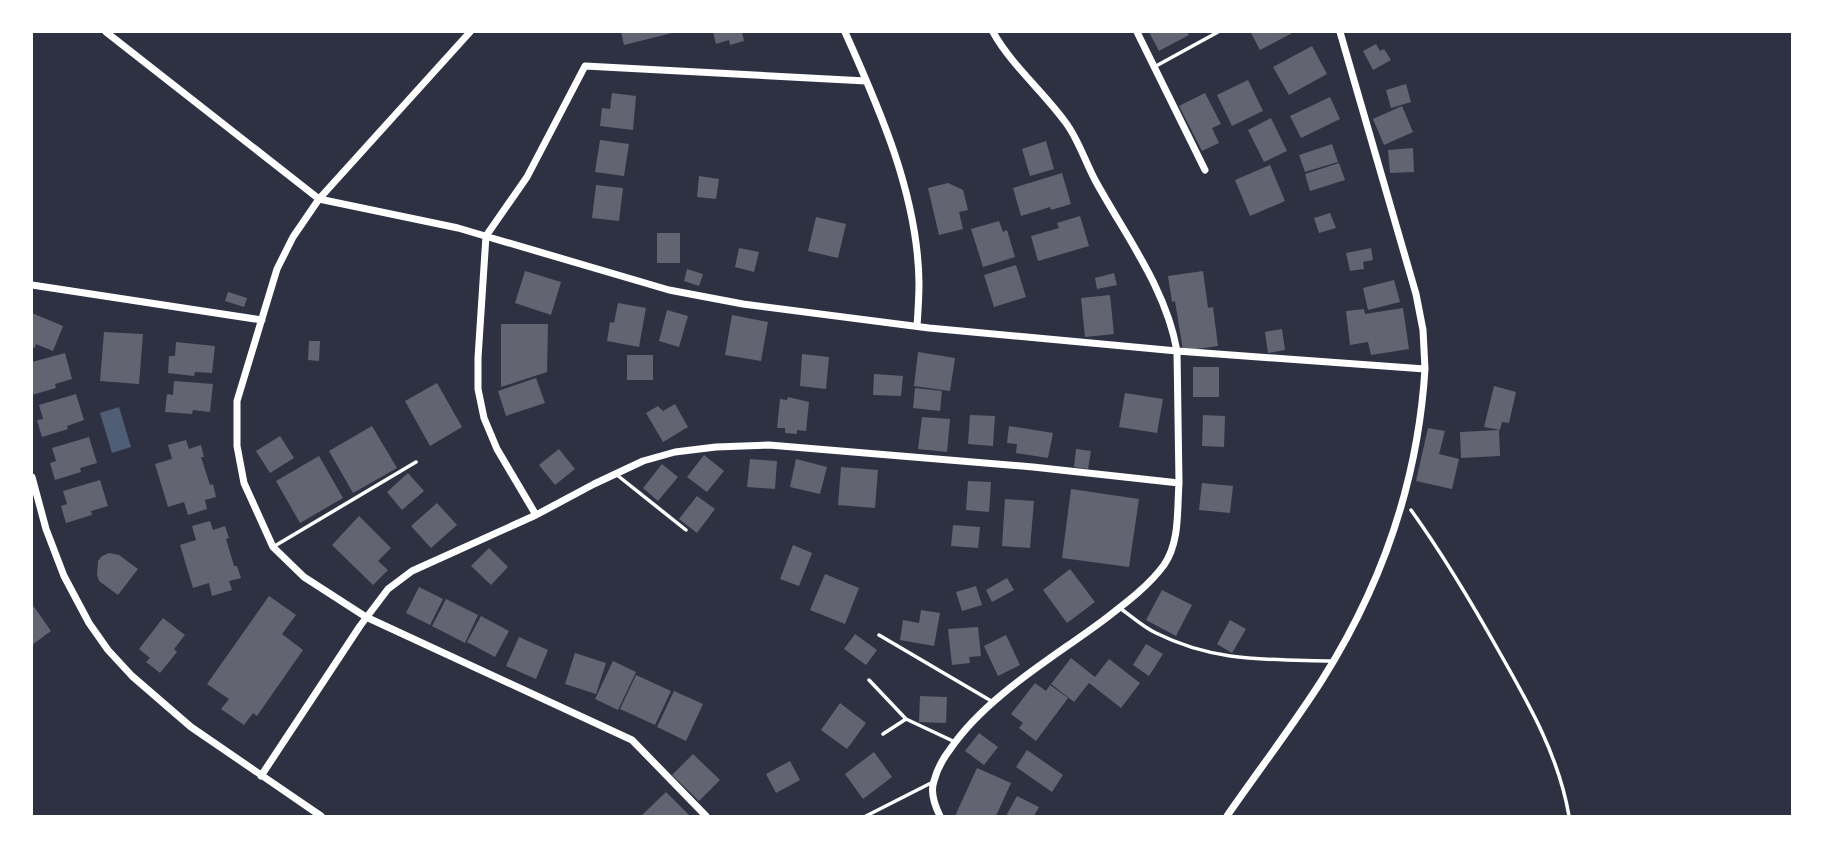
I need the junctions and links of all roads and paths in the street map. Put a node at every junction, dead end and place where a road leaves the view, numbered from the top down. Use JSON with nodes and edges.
{"nodes":[{"id":1,"x":106,"y":32,"type":"edge"},
{"id":2,"x":470,"y":32,"type":"edge"},
{"id":3,"x":845,"y":32,"type":"edge"},
{"id":4,"x":993,"y":32,"type":"edge"},
{"id":5,"x":1137,"y":32,"type":"edge"},
{"id":6,"x":1218,"y":32,"type":"edge"},
{"id":7,"x":1340,"y":32,"type":"edge"},
{"id":8,"x":1156,"y":66,"type":"junction"},
{"id":9,"x":866,"y":81,"type":"junction"},
{"id":10,"x":1205,"y":170,"type":"dead end"},
{"id":11,"x":320,"y":199,"type":"junction"},
{"id":12,"x":486,"y":236,"type":"junction"},
{"id":13,"x":32,"y":285,"type":"edge"},
{"id":14,"x":261,"y":320,"type":"junction"},
{"id":15,"x":917,"y":326,"type":"junction"},
{"id":16,"x":1177,"y":351,"type":"junction"},
{"id":17,"x":1425,"y":369,"type":"junction"},
{"id":18,"x":416,"y":462,"type":"dead end"},
{"id":19,"x":616,"y":474,"type":"junction"},
{"id":20,"x":32,"y":477,"type":"edge"},
{"id":21,"x":1180,"y":483,"type":"junction"},
{"id":22,"x":33,"y":486,"type":"edge"},
{"id":23,"x":1404,"y":501,"type":"junction"},
{"id":24,"x":536,"y":516,"type":"junction"},
{"id":25,"x":686,"y":530,"type":"dead end"},
{"id":26,"x":273,"y":547,"type":"junction"},
{"id":27,"x":1120,"y":608,"type":"junction"},
{"id":28,"x":366,"y":617,"type":"junction"},
{"id":29,"x":879,"y":635,"type":"dead end"},
{"id":30,"x":1333,"y":661,"type":"junction"},
{"id":31,"x":869,"y":680,"type":"dead end"},
{"id":32,"x":993,"y":702,"type":"junction"},
{"id":33,"x":906,"y":719,"type":"junction"},
{"id":34,"x":883,"y":734,"type":"dead end"},
{"id":35,"x":955,"y":742,"type":"junction"},
{"id":36,"x":261,"y":776,"type":"junction"},
{"id":37,"x":933,"y":782,"type":"junction"},
{"id":38,"x":321,"y":817,"type":"edge"},
{"id":39,"x":706,"y":817,"type":"edge"},
{"id":40,"x":866,"y":817,"type":"edge"},
{"id":41,"x":940,"y":817,"type":"edge"},
{"id":42,"x":1227,"y":817,"type":"edge"},
{"id":43,"x":1569,"y":817,"type":"edge"}],
"edges":[{"from":1,"to":11,"type":"street"},
{"from":2,"to":11,"type":"street"},
{"from":3,"to":9,"type":"street"},
{"from":4,"to":16,"type":"street"},
{"from":5,"to":8,"type":"street"},
{"from":6,"to":8,"type":"lane"},
{"from":7,"to":17,"type":"street"},
{"from":8,"to":10,"type":"street"},
{"from":9,"to":12,"type":"street"},
{"from":9,"to":15,"type":"street"},
{"from":11,"to":12,"type":"street"},
{"from":11,"to":14,"type":"street"},
{"from":12,"to":15,"type":"street"},
{"from":12,"to":24,"type":"street"},
{"from":13,"to":14,"type":"street"},
{"from":14,"to":26,"type":"street"},
{"from":15,"to":16,"type":"street"},
{"from":16,"to":17,"type":"street"},
{"from":16,"to":21,"type":"street"},
{"from":17,"to":23,"type":"street"},
{"from":18,"to":26,"type":"lane"},
{"from":19,"to":21,"type":"street"},
{"from":19,"to":24,"type":"street"},
{"from":19,"to":25,"type":"lane"},
{"from":20,"to":22,"type":"street"},
{"from":21,"to":27,"type":"street"},
{"from":22,"to":36,"type":"street"},
{"from":23,"to":30,"type":"street"},
{"from":23,"to":43,"type":"path"},
{"from":24,"to":28,"type":"street"},
{"from":26,"to":28,"type":"street"},
{"from":27,"to":30,"type":"lane"},
{"from":27,"to":32,"type":"street"},
{"from":28,"to":36,"type":"street"},
{"from":28,"to":39,"type":"street"},
{"from":29,"to":32,"type":"lane"},
{"from":30,"to":42,"type":"street"},
{"from":31,"to":33,"type":"lane"},
{"from":32,"to":35,"type":"street"},
{"from":33,"to":34,"type":"lane"},
{"from":33,"to":35,"type":"lane"},
{"from":35,"to":37,"type":"street"},
{"from":36,"to":38,"type":"street"},
{"from":37,"to":40,"type":"lane"},
{"from":37,"to":41,"type":"street"}]}
